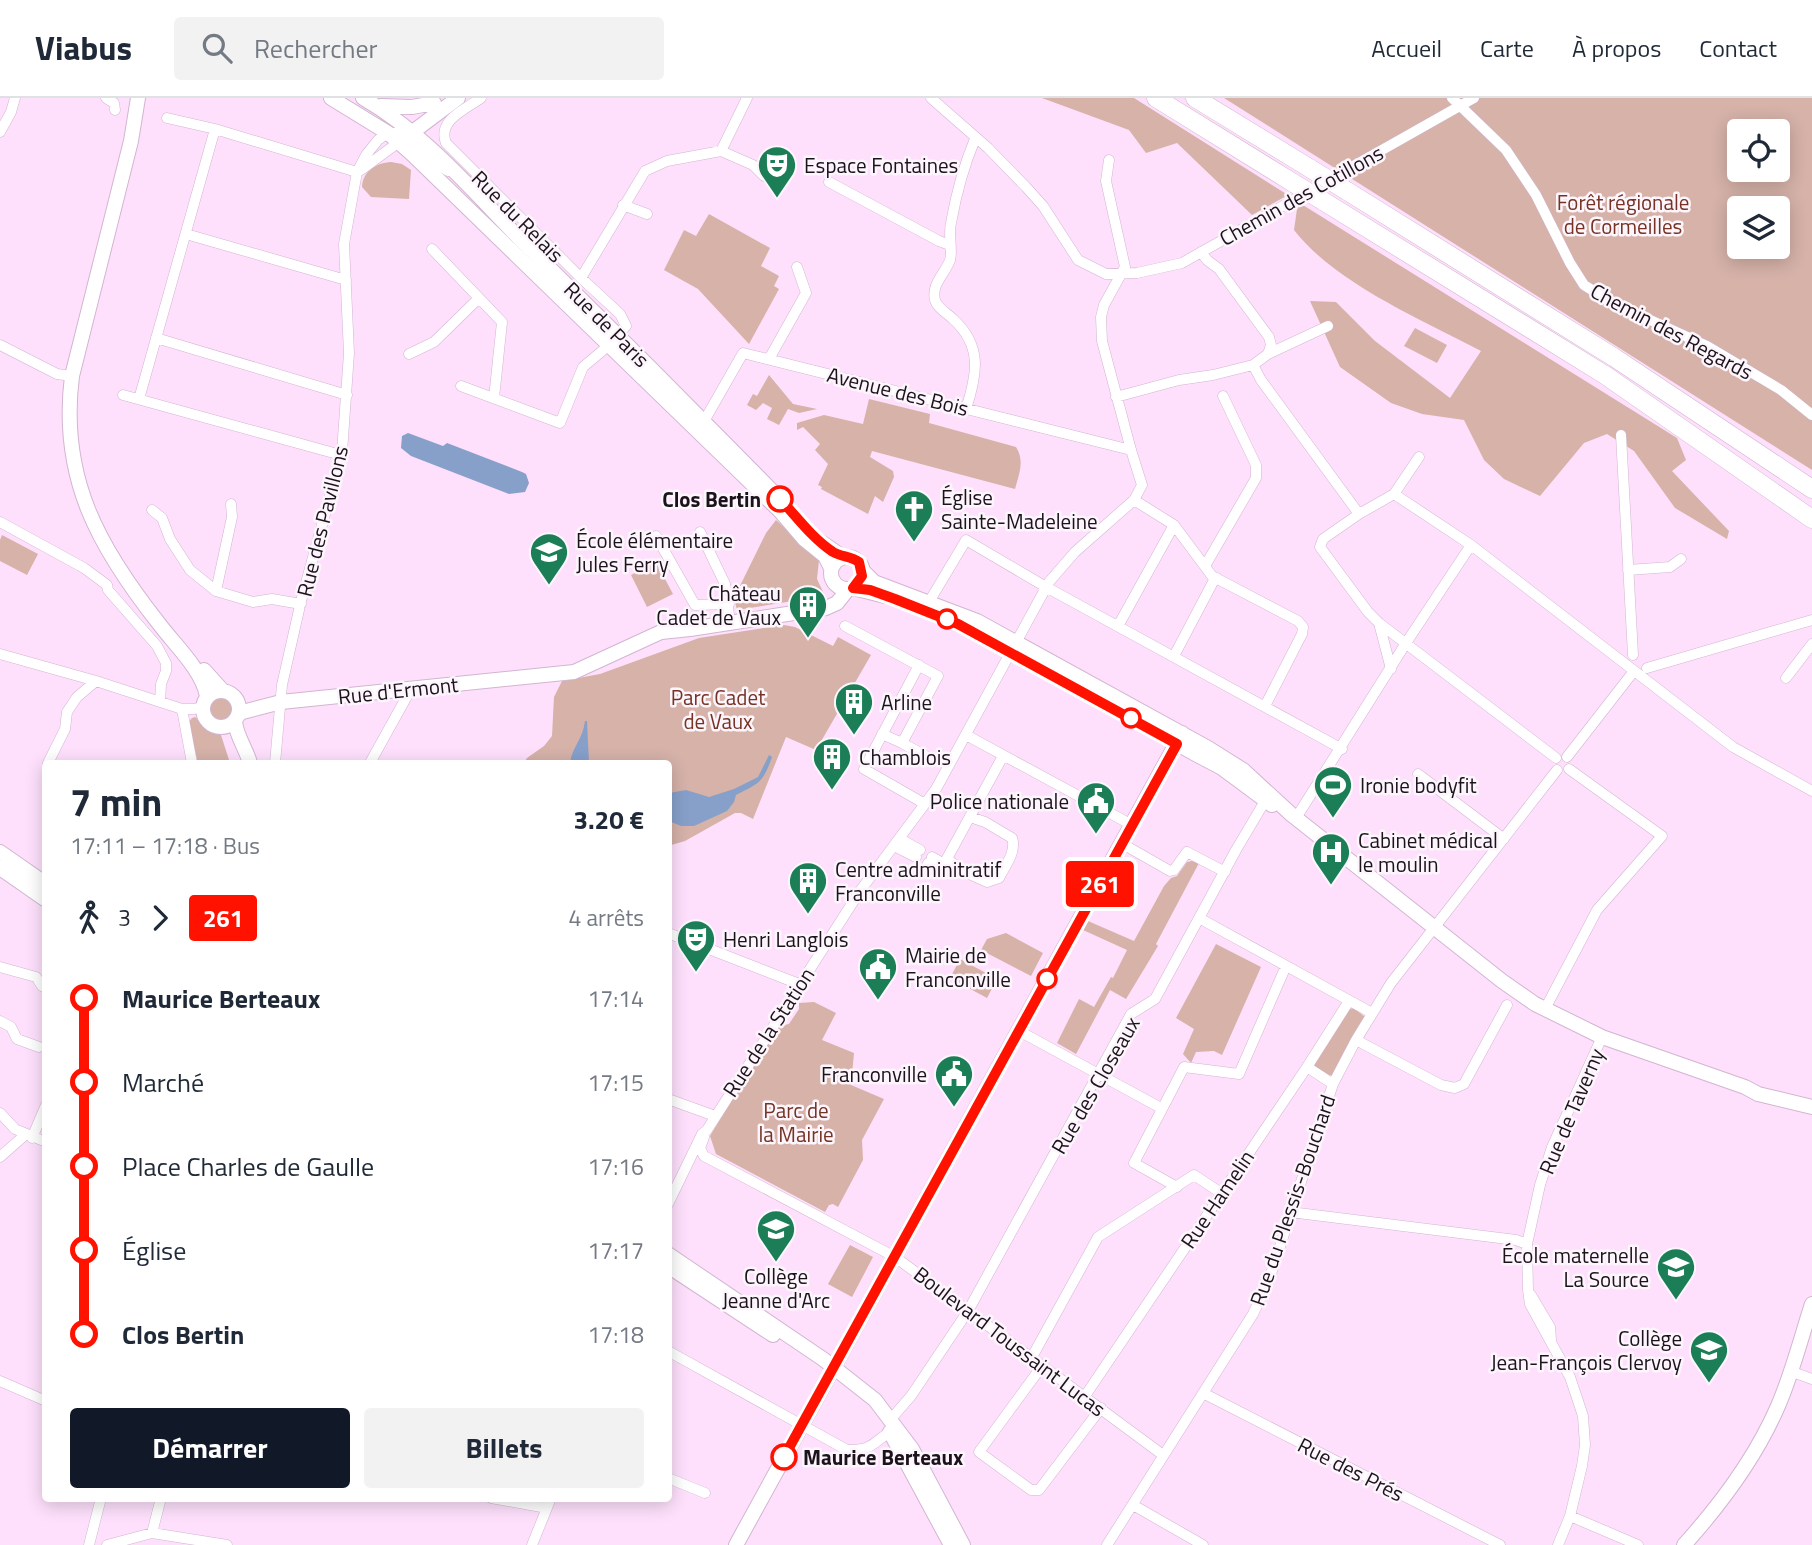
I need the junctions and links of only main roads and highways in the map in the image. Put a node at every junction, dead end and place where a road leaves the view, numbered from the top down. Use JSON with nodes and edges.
{"nodes":[{"id":1,"x":138,"y":98,"type":"edge"},
{"id":2,"x":145,"y":98,"type":"edge"},
{"id":3,"x":333,"y":98,"type":"edge"},
{"id":4,"x":458,"y":98,"type":"edge"},
{"id":5,"x":1156,"y":98,"type":"edge"},
{"id":6,"x":1195,"y":98,"type":"edge"},
{"id":7,"x":437,"y":101,"type":"edge"},
{"id":8,"x":370,"y":102,"type":"edge"},
{"id":9,"x":401,"y":133,"type":"junction"},
{"id":10,"x":131,"y":141,"type":"junction"},
{"id":11,"x":613,"y":341,"type":"junction"},
{"id":12,"x":1812,"y":489,"type":"edge"},
{"id":13,"x":1812,"y":519,"type":"edge"},
{"id":14,"x":843,"y":557,"type":"junction"},
{"id":15,"x":863,"y":571,"type":"junction"},
{"id":16,"x":832,"y":575,"type":"junction"},
{"id":17,"x":850,"y":588,"type":"junction"},
{"id":18,"x":815,"y":610,"type":"junction"},
{"id":19,"x":1014,"y":647,"type":"junction"},
{"id":20,"x":216,"y":697,"type":"junction"},
{"id":21,"x":281,"y":702,"type":"junction"},
{"id":22,"x":237,"y":717,"type":"junction"},
{"id":23,"x":217,"y":727,"type":"junction"},
{"id":24,"x":1179,"y":739,"type":"junction"},
{"id":25,"x":241,"y":760,"type":"edge"},
{"id":26,"x":249,"y":760,"type":"edge"},
{"id":27,"x":0,"y":852,"type":"edge"},
{"id":28,"x":0,"y":868,"type":"edge"},
{"id":29,"x":42,"y":881,"type":"edge"},
{"id":30,"x":42,"y":897,"type":"edge"},
{"id":31,"x":1780,"y":1096,"type":"junction"},
{"id":32,"x":1812,"y":1098,"type":"edge"},
{"id":33,"x":1812,"y":1107,"type":"edge"},
{"id":34,"x":672,"y":1257,"type":"edge"},
{"id":35,"x":672,"y":1269,"type":"edge"},
{"id":36,"x":1812,"y":1304,"type":"edge"},
{"id":37,"x":833,"y":1372,"type":"junction"},
{"id":38,"x":890,"y":1425,"type":"junction"},
{"id":39,"x":741,"y":1543,"type":"edge"},
{"id":40,"x":951,"y":1545,"type":"edge"},
{"id":41,"x":963,"y":1545,"type":"edge"},
{"id":42,"x":1684,"y":1545,"type":"edge"}],
"edges":[{"from":1,"to":10,"type":"main road"},
{"from":2,"to":10,"type":"main road"},
{"from":3,"to":9,"type":"main road","name":"Rue de Paris"},
{"from":3,"to":9,"type":"main road"},
{"from":4,"to":9,"type":"main road"},
{"from":5,"to":13,"type":"highway","bridge":true},
{"from":6,"to":12,"type":"highway","bridge":true},
{"from":7,"to":8,"type":"main road"},
{"from":7,"to":9,"type":"main road"},
{"from":8,"to":9,"type":"main road","name":"Rue de Paris"},
{"from":9,"to":11,"type":"main road","name":"Rue de Paris"},
{"from":9,"to":11,"type":"main road","name":"Rue de Paris"},
{"from":10,"to":20,"type":"main road"},
{"from":11,"to":14,"type":"main road","name":"Rue de Paris"},
{"from":11,"to":16,"type":"main road","name":"Rue de Paris"},
{"from":14,"to":15,"type":"main road"},
{"from":14,"to":16,"type":"main road"},
{"from":15,"to":17,"type":"main road"},
{"from":15,"to":19,"type":"main road"},
{"from":16,"to":17,"type":"main road"},
{"from":16,"to":18,"type":"main road"},
{"from":17,"to":18,"type":"main road","name":"Rue d'Ermont"},
{"from":17,"to":19,"type":"main road"},
{"from":18,"to":21,"type":"main road","name":"Rue d'Ermont"},
{"from":19,"to":24,"type":"main road"},
{"from":20,"to":21,"type":"main road","name":"Rue d'Ermont"},
{"from":20,"to":22,"type":"main road"},
{"from":20,"to":23,"type":"main road"},
{"from":21,"to":22,"type":"main road","name":"Rue d'Ermont"},
{"from":22,"to":23,"type":"main road","name":"Rue d'Ermont"},
{"from":22,"to":26,"type":"main road"},
{"from":23,"to":25,"type":"main road"},
{"from":24,"to":31,"type":"main road"},
{"from":24,"to":37,"type":"main road"},
{"from":27,"to":29,"type":"main road"},
{"from":28,"to":30,"type":"main road"},
{"from":31,"to":32,"type":"main road"},
{"from":31,"to":33,"type":"main road"},
{"from":34,"to":37,"type":"main road"},
{"from":35,"to":37,"type":"main road"},
{"from":36,"to":42,"type":"main road"},
{"from":37,"to":38,"type":"main road"},
{"from":37,"to":39,"type":"main road"},
{"from":38,"to":40,"type":"main road"},
{"from":38,"to":41,"type":"main road"}]}
